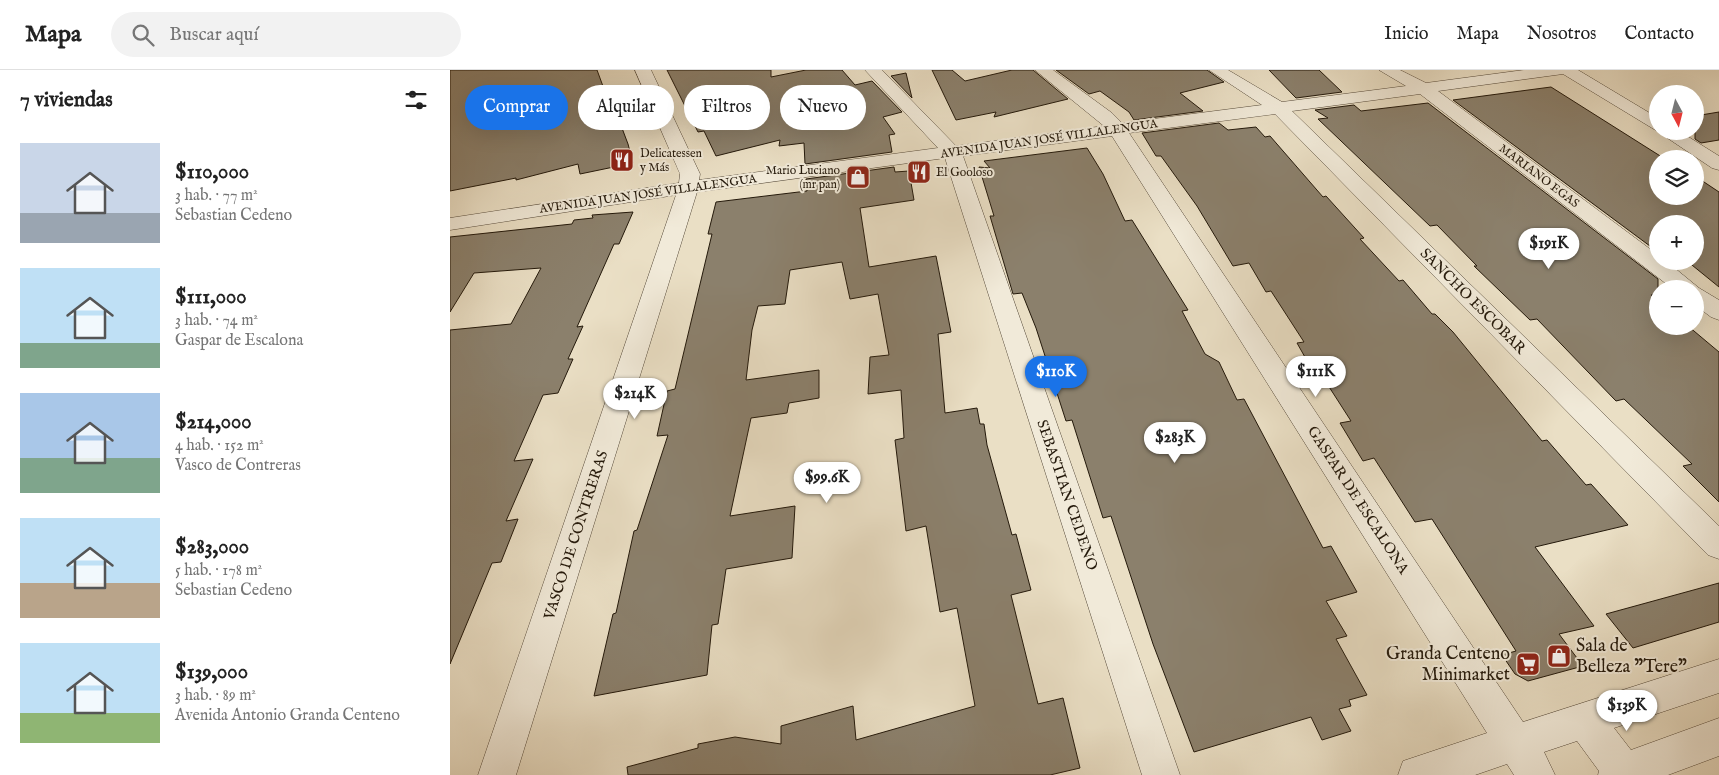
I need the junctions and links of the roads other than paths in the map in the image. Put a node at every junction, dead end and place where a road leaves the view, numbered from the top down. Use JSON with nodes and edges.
{"nodes":[{"id":1,"x":643,"y":70,"type":"edge"},
{"id":2,"x":873,"y":70,"type":"edge"},
{"id":3,"x":1043,"y":70,"type":"edge"},
{"id":4,"x":1217,"y":70,"type":"edge"},
{"id":5,"x":1453,"y":70,"type":"edge"},
{"id":6,"x":1560,"y":70,"type":"edge"},
{"id":7,"x":1568,"y":70,"type":"edge"},
{"id":8,"x":1394,"y":73,"type":"edge"},
{"id":9,"x":1423,"y":88,"type":"junction"},
{"id":10,"x":1268,"y":101,"type":"junction"},
{"id":11,"x":1649,"y":120,"type":"edge"},
{"id":12,"x":1112,"y":123,"type":"junction"},
{"id":13,"x":1680,"y":140,"type":"edge"},
{"id":14,"x":947,"y":146,"type":"junction"},
{"id":15,"x":1719,"y":164,"type":"edge"},
{"id":16,"x":690,"y":181,"type":"junction"},
{"id":17,"x":450,"y":210,"type":"edge"},
{"id":18,"x":450,"y":224,"type":"edge"},
{"id":19,"x":1676,"y":280,"type":"edge"},
{"id":20,"x":1704,"y":301,"type":"edge"},
{"id":21,"x":1719,"y":312,"type":"edge"},
{"id":22,"x":1719,"y":546,"type":"edge"},
{"id":23,"x":1719,"y":676,"type":"edge"},
{"id":24,"x":1585,"y":720,"type":"junction"},
{"id":25,"x":1719,"y":737,"type":"edge"},
{"id":26,"x":1516,"y":742,"type":"junction"},
{"id":27,"x":1622,"y":774,"type":"edge"},
{"id":28,"x":497,"y":775,"type":"edge"},
{"id":29,"x":1161,"y":775,"type":"edge"},
{"id":30,"x":1416,"y":775,"type":"edge"},
{"id":31,"x":1536,"y":775,"type":"edge"}],
"edges":[{"from":1,"to":16,"type":"street"},
{"from":2,"to":14,"type":"street","name":"SEBASTIAN CEDENO"},
{"from":3,"to":12,"type":"street","name":"GASPAR DE ESCALONA"},
{"from":4,"to":10,"type":"street","name":"SANCHO ESCOBAR"},
{"from":5,"to":8,"type":"street","name":"AVENIDA JUAN JOSÉ VILLALENGUA"},
{"from":6,"to":9,"type":"street","name":"AVENIDA JUAN JOSÉ VILLALENGUA"},
{"from":7,"to":11,"type":"street"},
{"from":8,"to":9,"type":"street","name":"MARIANO EGAS"},
{"from":8,"to":10,"type":"street","name":"AVENIDA JUAN JOSÉ VILLALENGUA"},
{"from":9,"to":10,"type":"street","name":"AVENIDA JUAN JOSÉ VILLALENGUA"},
{"from":9,"to":19,"type":"street","name":"MARIANO EGAS"},
{"from":10,"to":12,"type":"street","name":"AVENIDA JUAN JOSÉ VILLALENGUA"},
{"from":10,"to":22,"type":"street","name":"SANCHO ESCOBAR"},
{"from":12,"to":14,"type":"street","name":"AVENIDA JUAN JOSÉ VILLALENGUA"},
{"from":12,"to":26,"type":"street","name":"GASPAR DE ESCALONA"},
{"from":13,"to":15,"type":"street"},
{"from":14,"to":16,"type":"street","name":"AVENIDA JUAN JOSÉ VILLALENGUA"},
{"from":14,"to":29,"type":"street","name":"SEBASTIAN CEDENO"},
{"from":16,"to":17,"type":"street","name":"AVENIDA JUAN JOSÉ VILLALENGUA"},
{"from":16,"to":18,"type":"street","name":"AVENIDA JUAN JOSÉ VILLALENGUA"},
{"from":16,"to":28,"type":"street","name":"VASCO DE CONTRERAS"},
{"from":20,"to":21,"type":"street"},
{"from":23,"to":24,"type":"street"},
{"from":24,"to":26,"type":"street"},
{"from":24,"to":27,"type":"street"},
{"from":25,"to":27,"type":"street"},
{"from":26,"to":30,"type":"street"},
{"from":26,"to":31,"type":"street","name":"GASPAR DE ESCALONA"}]}
